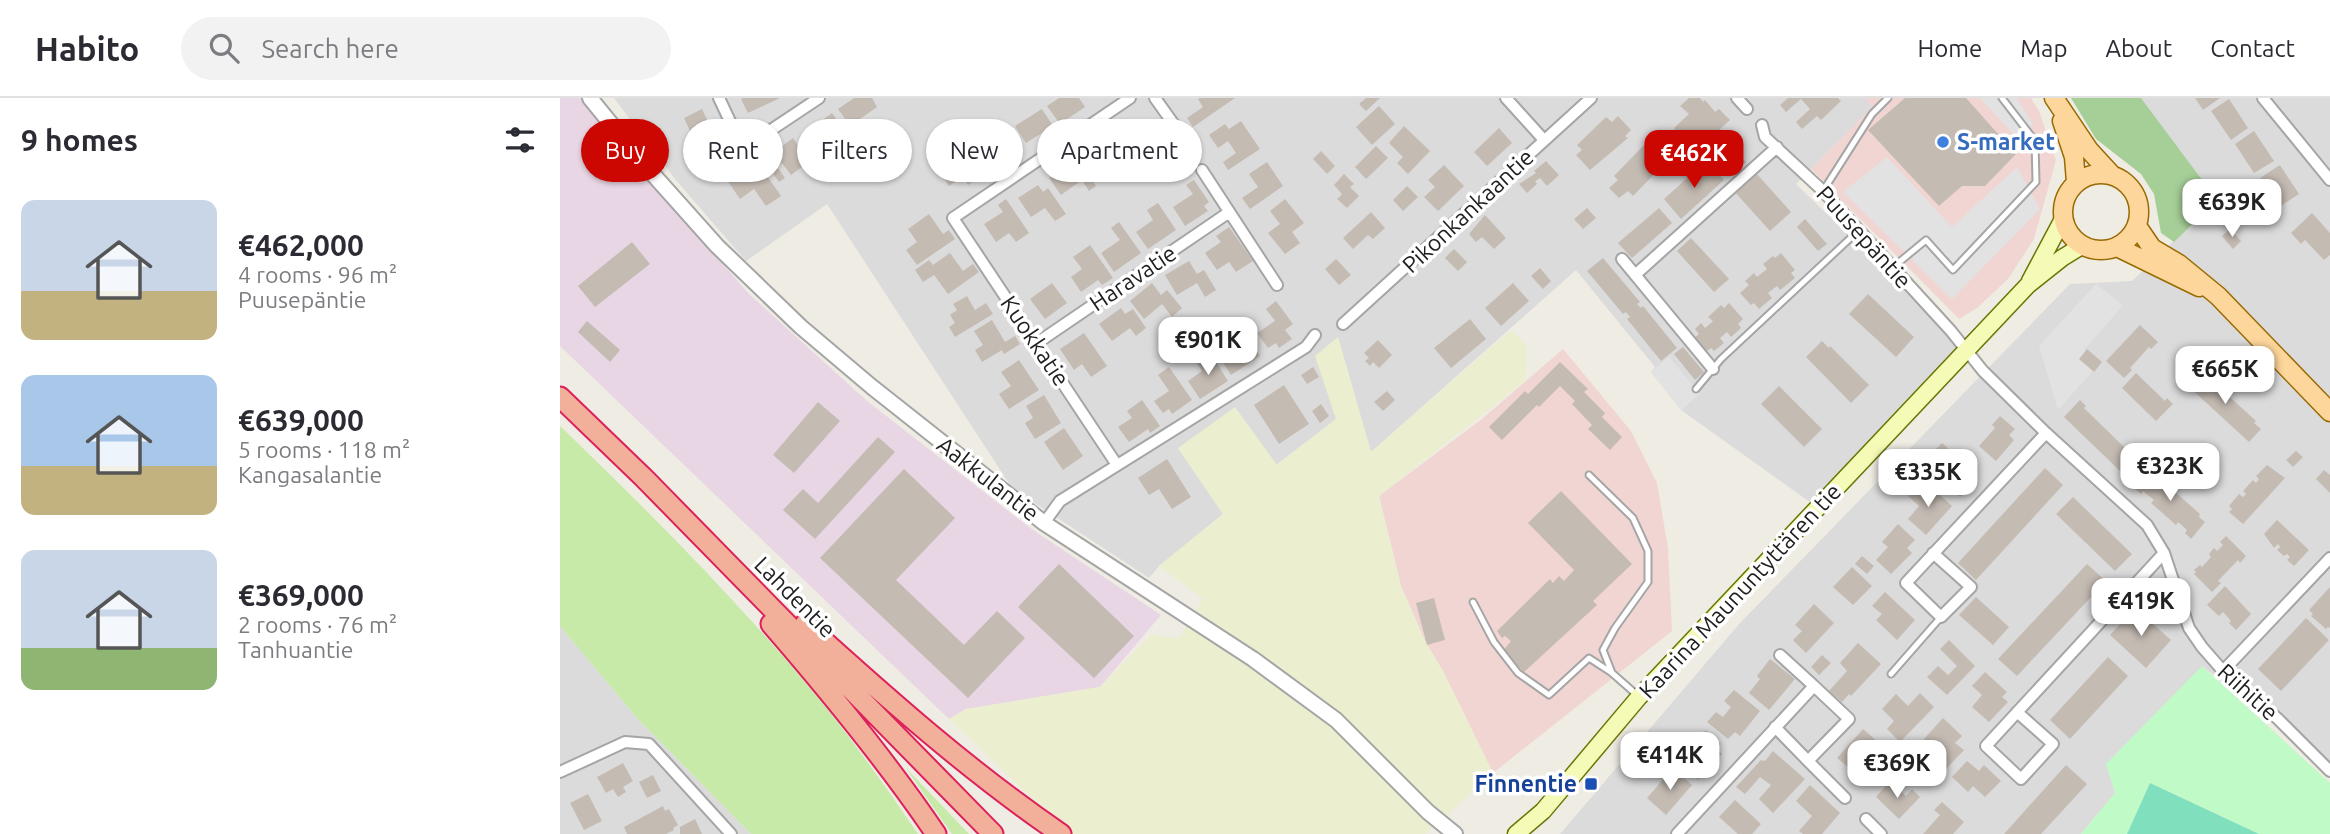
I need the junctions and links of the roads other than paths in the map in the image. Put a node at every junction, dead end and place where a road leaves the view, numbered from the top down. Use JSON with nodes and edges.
{"nodes":[{"id":1,"x":590,"y":98,"type":"edge"},
{"id":2,"x":719,"y":98,"type":"edge"},
{"id":3,"x":819,"y":98,"type":"edge"},
{"id":4,"x":1130,"y":98,"type":"edge"},
{"id":5,"x":1155,"y":98,"type":"edge"},
{"id":6,"x":1506,"y":98,"type":"edge"},
{"id":7,"x":1591,"y":98,"type":"edge"},
{"id":8,"x":1737,"y":98,"type":"edge"},
{"id":9,"x":1888,"y":98,"type":"edge"},
{"id":10,"x":2002,"y":98,"type":"edge"},
{"id":11,"x":2263,"y":98,"type":"edge"},
{"id":12,"x":2055,"y":99,"type":"edge"},
{"id":13,"x":1748,"y":109,"type":"dead end"},
{"id":14,"x":1170,"y":119,"type":"edge"},
{"id":15,"x":1762,"y":125,"type":"dead end"},
{"id":16,"x":1544,"y":141,"type":"junction"},
{"id":17,"x":1777,"y":147,"type":"junction"},
{"id":18,"x":1202,"y":170,"type":"dead end"},
{"id":19,"x":2112,"y":175,"type":"junction"},
{"id":20,"x":2330,"y":180,"type":"edge"},
{"id":21,"x":2077,"y":183,"type":"junction"},
{"id":22,"x":1823,"y":191,"type":"junction"},
{"id":23,"x":1228,"y":213,"type":"junction"},
{"id":24,"x":2063,"y":219,"type":"junction"},
{"id":25,"x":2137,"y":226,"type":"junction"},
{"id":26,"x":1858,"y":231,"type":"junction"},
{"id":27,"x":2083,"y":246,"type":"junction"},
{"id":28,"x":2117,"y":247,"type":"junction"},
{"id":29,"x":1622,"y":258,"type":"dead end"},
{"id":30,"x":1892,"y":268,"type":"junction"},
{"id":31,"x":1635,"y":275,"type":"junction"},
{"id":32,"x":1277,"y":285,"type":"dead end"},
{"id":33,"x":2028,"y":285,"type":"junction"},
{"id":34,"x":2218,"y":296,"type":"junction"},
{"id":35,"x":1343,"y":324,"type":"dead end"},
{"id":36,"x":1315,"y":335,"type":"dead end"},
{"id":37,"x":1037,"y":343,"type":"junction"},
{"id":38,"x":1967,"y":350,"type":"junction"},
{"id":39,"x":1713,"y":369,"type":"junction"},
{"id":40,"x":1696,"y":389,"type":"dead end"},
{"id":41,"x":560,"y":397,"type":"edge"},
{"id":42,"x":2330,"y":412,"type":"edge"},
{"id":43,"x":2046,"y":433,"type":"junction"},
{"id":44,"x":1117,"y":465,"type":"junction"},
{"id":45,"x":1589,"y":475,"type":"dead end"},
{"id":46,"x":644,"y":478,"type":"junction"},
{"id":47,"x":1044,"y":523,"type":"junction"},
{"id":48,"x":1933,"y":553,"type":"junction"},
{"id":49,"x":2164,"y":553,"type":"junction"},
{"id":50,"x":2330,"y":558,"type":"edge"},
{"id":51,"x":1473,"y":603,"type":"dead end"},
{"id":52,"x":1941,"y":617,"type":"junction"},
{"id":53,"x":1780,"y":655,"type":"dead end"},
{"id":54,"x":2223,"y":671,"type":"junction"},
{"id":55,"x":1612,"y":673,"type":"junction"},
{"id":56,"x":1891,"y":674,"type":"dead end"},
{"id":57,"x":1814,"y":686,"type":"junction"},
{"id":58,"x":1639,"y":697,"type":"junction"},
{"id":59,"x":2017,"y":712,"type":"junction"},
{"id":60,"x":1775,"y":727,"type":"junction"},
{"id":61,"x":1808,"y":761,"type":"junction"},
{"id":62,"x":2330,"y":771,"type":"edge"},
{"id":63,"x":560,"y":772,"type":"edge"},
{"id":64,"x":1845,"y":798,"type":"dead end"},
{"id":65,"x":1428,"y":811,"type":"junction"},
{"id":66,"x":1543,"y":811,"type":"junction"},
{"id":67,"x":1866,"y":819,"type":"dead end"},
{"id":68,"x":731,"y":834,"type":"edge"},
{"id":69,"x":936,"y":834,"type":"edge"},
{"id":70,"x":993,"y":834,"type":"edge"},
{"id":71,"x":1061,"y":834,"type":"edge"},
{"id":72,"x":1440,"y":834,"type":"edge"},
{"id":73,"x":1455,"y":834,"type":"edge"},
{"id":74,"x":1516,"y":834,"type":"edge"},
{"id":75,"x":1532,"y":834,"type":"edge"},
{"id":76,"x":1677,"y":834,"type":"edge"},
{"id":77,"x":1881,"y":834,"type":"edge"}],
"edges":[{"from":1,"to":47,"type":"street","name":"Aakkulantie"},
{"from":2,"to":3,"type":"street"},
{"from":4,"to":37,"type":"street","name":"Kuokkatie"},
{"from":5,"to":14,"type":"street"},
{"from":6,"to":16,"type":"street"},
{"from":7,"to":16,"type":"street","name":"Pikonkankaantie"},
{"from":8,"to":13,"type":"street"},
{"from":9,"to":22,"type":"lane"},
{"from":10,"to":30,"type":"lane"},
{"from":11,"to":20,"type":"street"},
{"from":12,"to":19,"type":"main road"},
{"from":12,"to":21,"type":"main road"},
{"from":15,"to":17,"type":"street","name":"Puusepäntie"},
{"from":16,"to":35,"type":"street","name":"Pikonkankaantie"},
{"from":17,"to":22,"type":"street","name":"Puusepäntie"},
{"from":17,"to":31,"type":"street"},
{"from":18,"to":23,"type":"street"},
{"from":19,"to":21,"type":"main road"},
{"from":19,"to":25,"type":"main road"},
{"from":21,"to":24,"type":"main road"},
{"from":22,"to":26,"type":"street","name":"Puusepäntie"},
{"from":23,"to":32,"type":"street"},
{"from":23,"to":37,"type":"street","name":"Haravatie"},
{"from":24,"to":27,"type":"main road"},
{"from":24,"to":33,"type":"main road","name":"Kaarina Maununtyttären tie"},
{"from":25,"to":28,"type":"main road"},
{"from":25,"to":34,"type":"main road"},
{"from":26,"to":30,"type":"street","name":"Puusepäntie"},
{"from":26,"to":39,"type":"lane"},
{"from":27,"to":28,"type":"main road"},
{"from":27,"to":33,"type":"main road","name":"Kaarina Maununtyttären tie"},
{"from":28,"to":34,"type":"main road"},
{"from":29,"to":31,"type":"street"},
{"from":30,"to":38,"type":"street","name":"Puusepäntie"},
{"from":31,"to":39,"type":"street"},
{"from":33,"to":38,"type":"main road","name":"Kaarina Maununtyttären tie"},
{"from":34,"to":42,"type":"main road"},
{"from":36,"to":44,"type":"street"},
{"from":37,"to":44,"type":"street","name":"Kuokkatie"},
{"from":38,"to":43,"type":"street","name":"Riihitie"},
{"from":38,"to":58,"type":"main road","name":"Kaarina Maununtyttären tie"},
{"from":39,"to":40,"type":"lane"},
{"from":41,"to":46,"type":"highway","name":"Lahdentie"},
{"from":43,"to":48,"type":"street"},
{"from":43,"to":49,"type":"street","name":"Riihitie"},
{"from":44,"to":47,"type":"street"},
{"from":45,"to":55,"type":"lane"},
{"from":46,"to":69,"type":"highway"},
{"from":46,"to":70,"type":"highway","name":"Lahdentie"},
{"from":46,"to":71,"type":"highway"},
{"from":47,"to":65,"type":"street","name":"Aakkulantie"},
{"from":48,"to":52,"type":"street"},
{"from":48,"to":52,"type":"street"},
{"from":49,"to":54,"type":"street","name":"Riihitie"},
{"from":49,"to":59,"type":"street"},
{"from":50,"to":54,"type":"street"},
{"from":51,"to":55,"type":"lane"},
{"from":52,"to":56,"type":"lane"},
{"from":53,"to":57,"type":"street"},
{"from":54,"to":62,"type":"street","name":"Riihitie"},
{"from":55,"to":58,"type":"lane"},
{"from":57,"to":60,"type":"street"},
{"from":57,"to":61,"type":"street"},
{"from":58,"to":66,"type":"main road","name":"Kaarina Maununtyttären tie"},
{"from":59,"to":59,"type":"street"},
{"from":60,"to":61,"type":"street"},
{"from":60,"to":76,"type":"street"},
{"from":61,"to":64,"type":"street"},
{"from":63,"to":68,"type":"street"},
{"from":65,"to":72,"type":"street","name":"Aakkulantie"},
{"from":65,"to":73,"type":"street","name":"Aakkulantie"},
{"from":66,"to":74,"type":"main road","name":"Kaarina Maununtyttären tie"},
{"from":66,"to":75,"type":"main road","name":"Kaarina Maununtyttären tie"},
{"from":67,"to":77,"type":"street"}]}
